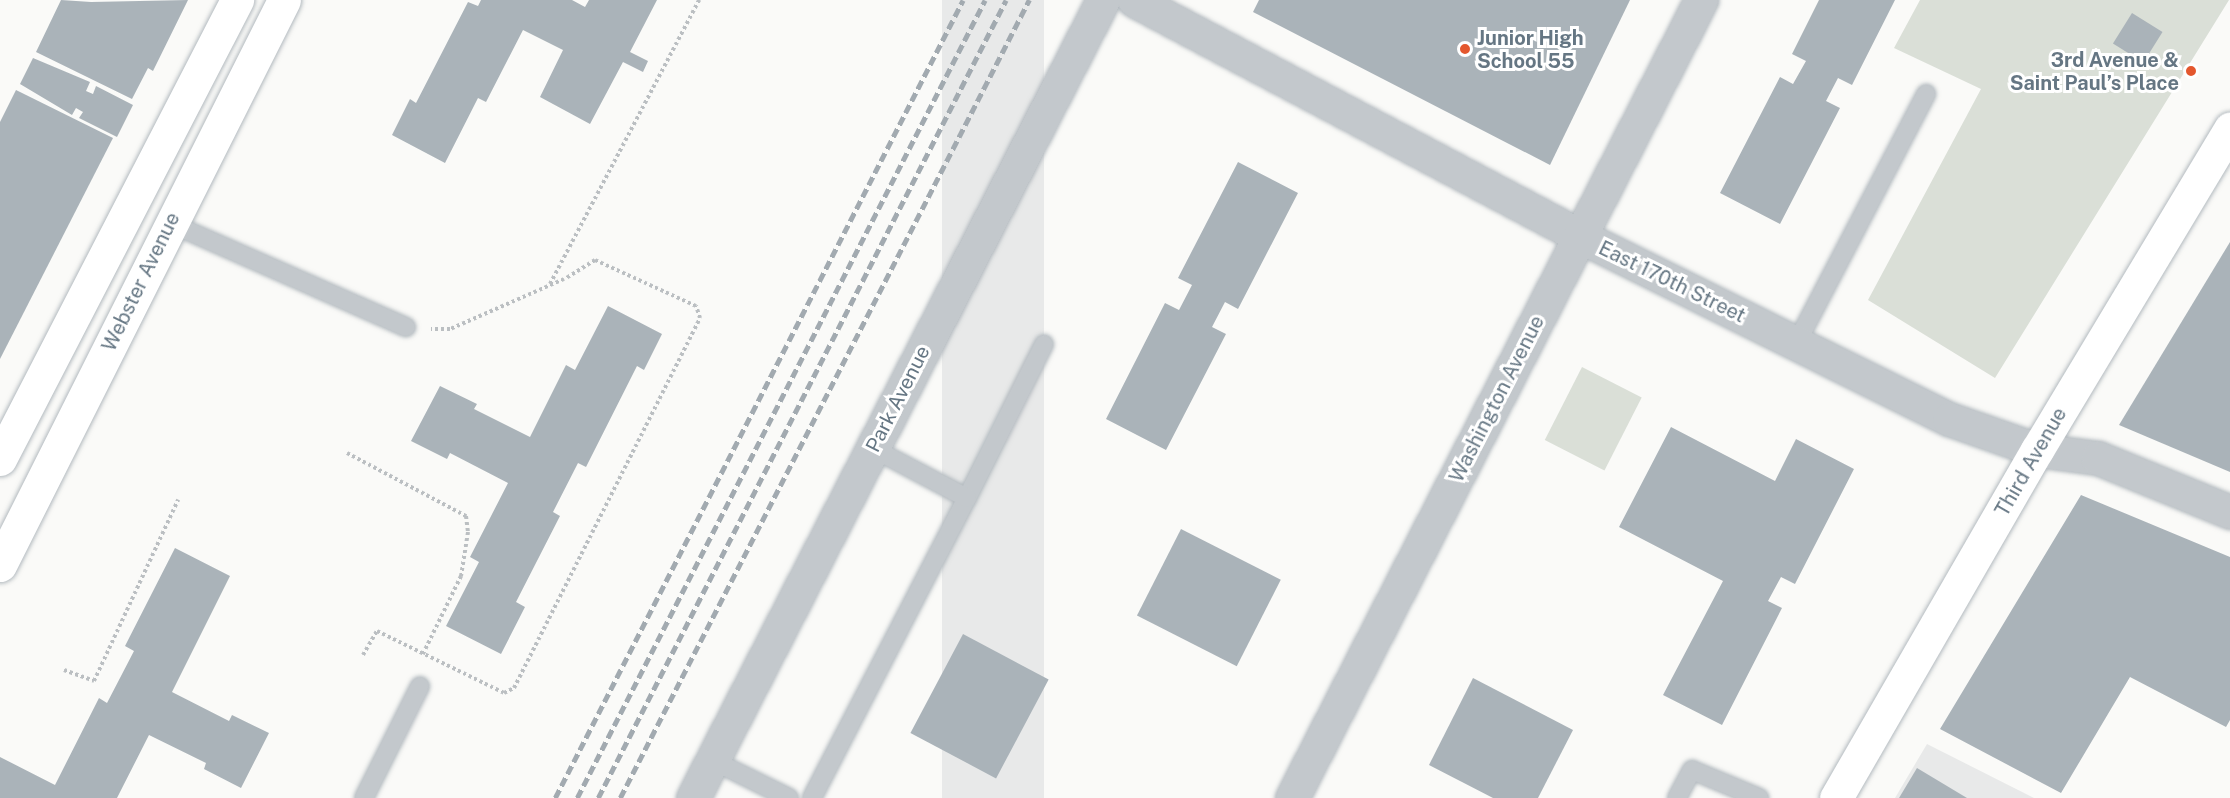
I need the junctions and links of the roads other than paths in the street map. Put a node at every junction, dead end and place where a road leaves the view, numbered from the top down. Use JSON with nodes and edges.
{"nodes":[{"id":1,"x":237,"y":0,"type":"edge"},
{"id":2,"x":284,"y":0,"type":"edge"},
{"id":3,"x":1103,"y":0,"type":"edge"},
{"id":4,"x":1134,"y":0,"type":"edge"},
{"id":5,"x":1701,"y":0,"type":"edge"},
{"id":6,"x":1926,"y":94,"type":"dead end"},
{"id":7,"x":2230,"y":129,"type":"edge"},
{"id":8,"x":170,"y":223,"type":"junction"},
{"id":9,"x":1580,"y":236,"type":"junction"},
{"id":10,"x":406,"y":327,"type":"road end"},
{"id":11,"x":1044,"y":344,"type":"dead end"},
{"id":12,"x":1796,"y":344,"type":"junction"},
{"id":13,"x":872,"y":448,"type":"junction"},
{"id":14,"x":2037,"y":450,"type":"junction"},
{"id":15,"x":0,"y":459,"type":"edge"},
{"id":16,"x":967,"y":498,"type":"junction"},
{"id":17,"x":2230,"y":512,"type":"edge"},
{"id":18,"x":0,"y":565,"type":"edge"},
{"id":19,"x":420,"y":686,"type":"dead end"},
{"id":20,"x":712,"y":760,"type":"junction"},
{"id":21,"x":364,"y":798,"type":"edge"},
{"id":22,"x":693,"y":798,"type":"edge"},
{"id":23,"x":789,"y":798,"type":"edge"},
{"id":24,"x":812,"y":798,"type":"edge"},
{"id":25,"x":1292,"y":798,"type":"edge"},
{"id":26,"x":1677,"y":798,"type":"edge"},
{"id":27,"x":1759,"y":798,"type":"edge"},
{"id":28,"x":1836,"y":798,"type":"edge"}],
"edges":[{"from":1,"to":15,"type":"main road"},
{"from":2,"to":8,"type":"main road","name":"Webster Avenue"},
{"from":3,"to":13,"type":"street","name":"Park Avenue"},
{"from":4,"to":9,"type":"street","name":"East 170th Street"},
{"from":5,"to":9,"type":"street","name":"Washington Avenue"},
{"from":6,"to":12,"type":"lane"},
{"from":7,"to":14,"type":"main road","name":"Third Avenue"},
{"from":8,"to":10,"type":"lane"},
{"from":8,"to":18,"type":"main road","name":"Webster Avenue"},
{"from":9,"to":12,"type":"street","name":"East 170th Street"},
{"from":9,"to":25,"type":"street","name":"Washington Avenue"},
{"from":11,"to":16,"type":"lane"},
{"from":12,"to":14,"type":"street","name":"East 170th Street"},
{"from":13,"to":16,"type":"lane"},
{"from":13,"to":20,"type":"street","name":"Park Avenue"},
{"from":14,"to":17,"type":"street","name":"East 170th Street"},
{"from":14,"to":28,"type":"main road","name":"Third Avenue"},
{"from":16,"to":24,"type":"lane"},
{"from":19,"to":21,"type":"lane"},
{"from":20,"to":22,"type":"street","name":"Park Avenue"},
{"from":20,"to":23,"type":"lane"},
{"from":26,"to":27,"type":"lane"}]}
